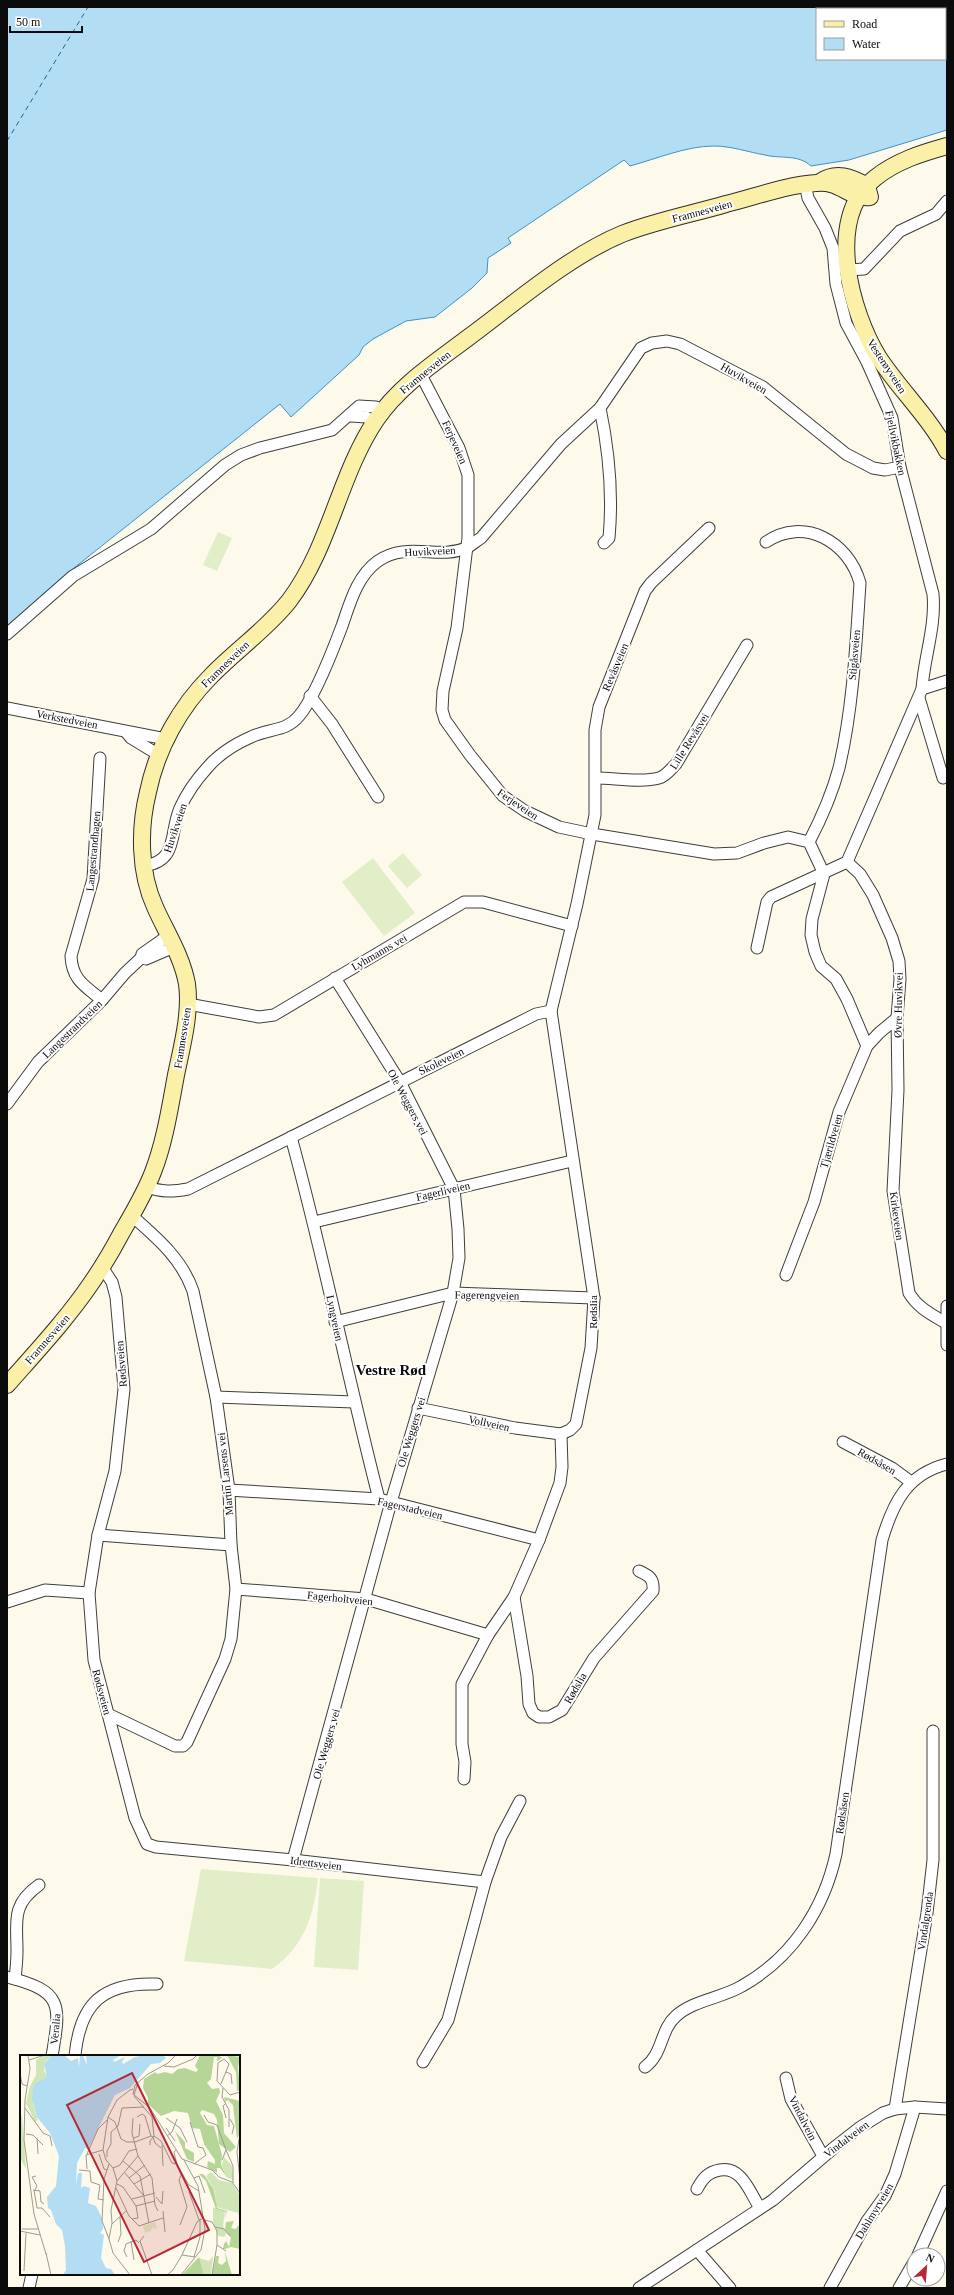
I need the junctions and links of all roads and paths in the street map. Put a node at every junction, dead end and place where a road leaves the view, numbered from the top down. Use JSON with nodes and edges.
{"nodes":[{"id":1,"x":947,"y":146,"type":"edge"},
{"id":2,"x":812,"y":183,"type":"junction"},
{"id":3,"x":865,"y":194,"type":"junction"},
{"id":4,"x":947,"y":201,"type":"edge"},
{"id":5,"x":848,"y":270,"type":"junction"},
{"id":6,"x":420,"y":373,"type":"junction"},
{"id":7,"x":600,"y":408,"type":"junction"},
{"id":8,"x":379,"y":416,"type":"junction"},
{"id":9,"x":947,"y":451,"type":"edge"},
{"id":10,"x":900,"y":467,"type":"junction"},
{"id":11,"x":709,"y":528,"type":"dead end"},
{"id":12,"x":766,"y":542,"type":"dead end"},
{"id":13,"x":604,"y":543,"type":"dead end"},
{"id":14,"x":466,"y":548,"type":"junction"},
{"id":15,"x":7,"y":634,"type":"edge"},
{"id":16,"x":747,"y":645,"type":"dead end"},
{"id":17,"x":947,"y":681,"type":"edge"},
{"id":18,"x":921,"y":694,"type":"junction"},
{"id":19,"x":310,"y":696,"type":"junction"},
{"id":20,"x":7,"y":708,"type":"edge"},
{"id":21,"x":126,"y":732,"type":"junction"},
{"id":22,"x":166,"y":739,"type":"junction"},
{"id":23,"x":159,"y":755,"type":"junction"},
{"id":24,"x":100,"y":758,"type":"dead end"},
{"id":25,"x":596,"y":778,"type":"junction"},
{"id":26,"x":944,"y":778,"type":"dead end"},
{"id":27,"x":378,"y":797,"type":"dead end"},
{"id":28,"x":592,"y":834,"type":"junction"},
{"id":29,"x":810,"y":842,"type":"junction"},
{"id":30,"x":847,"y":862,"type":"junction"},
{"id":31,"x":144,"y":866,"type":"junction"},
{"id":32,"x":824,"y":874,"type":"junction"},
{"id":33,"x":572,"y":926,"type":"junction"},
{"id":34,"x":171,"y":941,"type":"junction"},
{"id":35,"x":757,"y":948,"type":"dead end"},
{"id":36,"x":335,"y":978,"type":"junction"},
{"id":37,"x":102,"y":1000,"type":"junction"},
{"id":38,"x":188,"y":1004,"type":"junction"},
{"id":39,"x":551,"y":1011,"type":"junction"},
{"id":40,"x":897,"y":1018,"type":"junction"},
{"id":41,"x":867,"y":1046,"type":"junction"},
{"id":42,"x":400,"y":1082,"type":"junction"},
{"id":43,"x":898,"y":1090,"type":"joint"},
{"id":44,"x":7,"y":1104,"type":"edge"},
{"id":45,"x":291,"y":1137,"type":"junction"},
{"id":46,"x":572,"y":1161,"type":"junction"},
{"id":47,"x":147,"y":1187,"type":"junction"},
{"id":48,"x":454,"y":1189,"type":"junction"},
{"id":49,"x":132,"y":1216,"type":"junction"},
{"id":50,"x":314,"y":1222,"type":"junction"},
{"id":51,"x":102,"y":1267,"type":"junction"},
{"id":52,"x":786,"y":1275,"type":"dead end"},
{"id":53,"x":453,"y":1293,"type":"junction"},
{"id":54,"x":594,"y":1298,"type":"junction"},
{"id":55,"x":947,"y":1306,"type":"edge"},
{"id":56,"x":335,"y":1322,"type":"junction"},
{"id":57,"x":946,"y":1323,"type":"edge"},
{"id":58,"x":947,"y":1345,"type":"edge"},
{"id":59,"x":7,"y":1385,"type":"edge"},
{"id":60,"x":216,"y":1397,"type":"junction"},
{"id":61,"x":354,"y":1402,"type":"junction"},
{"id":62,"x":418,"y":1408,"type":"junction"},
{"id":63,"x":561,"y":1434,"type":"junction"},
{"id":64,"x":843,"y":1442,"type":"dead end"},
{"id":65,"x":947,"y":1464,"type":"edge"},
{"id":66,"x":911,"y":1482,"type":"junction"},
{"id":67,"x":229,"y":1490,"type":"junction"},
{"id":68,"x":379,"y":1499,"type":"junction"},
{"id":69,"x":391,"y":1502,"type":"junction"},
{"id":70,"x":98,"y":1535,"type":"junction"},
{"id":71,"x":539,"y":1540,"type":"junction"},
{"id":72,"x":231,"y":1545,"type":"junction"},
{"id":73,"x":639,"y":1572,"type":"dead end"},
{"id":74,"x":236,"y":1589,"type":"junction"},
{"id":75,"x":89,"y":1593,"type":"junction"},
{"id":76,"x":514,"y":1597,"type":"junction"},
{"id":77,"x":366,"y":1599,"type":"junction"},
{"id":78,"x":7,"y":1602,"type":"edge"},
{"id":79,"x":488,"y":1635,"type":"junction"},
{"id":80,"x":108,"y":1714,"type":"junction"},
{"id":81,"x":933,"y":1731,"type":"dead end"},
{"id":82,"x":464,"y":1779,"type":"dead end"},
{"id":83,"x":520,"y":1801,"type":"dead end"},
{"id":84,"x":147,"y":1844,"type":"joint"},
{"id":85,"x":293,"y":1860,"type":"junction"},
{"id":86,"x":486,"y":1882,"type":"junction"},
{"id":87,"x":39,"y":1885,"type":"dead end"},
{"id":88,"x":11,"y":1978,"type":"edge"},
{"id":89,"x":157,"y":1984,"type":"dead end"},
{"id":90,"x":52,"y":2055,"type":"edge"},
{"id":91,"x":75,"y":2055,"type":"edge"},
{"id":92,"x":423,"y":2062,"type":"dead end"},
{"id":93,"x":645,"y":2067,"type":"dead end"},
{"id":94,"x":786,"y":2078,"type":"dead end"},
{"id":95,"x":915,"y":2107,"type":"junction"},
{"id":96,"x":895,"y":2109,"type":"junction"},
{"id":97,"x":947,"y":2109,"type":"edge"},
{"id":98,"x":823,"y":2156,"type":"junction"},
{"id":99,"x":697,"y":2189,"type":"dead end"},
{"id":100,"x":947,"y":2191,"type":"edge"},
{"id":101,"x":760,"y":2208,"type":"junction"},
{"id":102,"x":922,"y":2247,"type":"edge"},
{"id":103,"x":697,"y":2250,"type":"junction"},
{"id":104,"x":32,"y":2275,"type":"edge"},
{"id":105,"x":906,"y":2276,"type":"edge"},
{"id":106,"x":29,"y":2288,"type":"edge"},
{"id":107,"x":639,"y":2288,"type":"edge"},
{"id":108,"x":730,"y":2288,"type":"edge"},
{"id":109,"x":830,"y":2288,"type":"edge"},
{"id":110,"x":899,"y":2288,"type":"edge"}],
"edges":[{"from":1,"to":3,"type":"main road","name":"Vesterøyveien"},
{"from":2,"to":3,"type":"main road","name":"Framnesveien"},
{"from":2,"to":6,"type":"main road","name":"Framnesveien"},
{"from":2,"to":10,"type":"street","name":"Fjellvikbakken"},
{"from":3,"to":5,"type":"main road","name":"Vesterøyveien"},
{"from":4,"to":5,"type":"street"},
{"from":5,"to":9,"type":"main road","name":"Vesterøyveien"},
{"from":6,"to":8,"type":"main road","name":"Framnesveien"},
{"from":6,"to":14,"type":"street","name":"Ferjeveien"},
{"from":7,"to":10,"type":"street","name":"Huvikveien"},
{"from":7,"to":13,"type":"street"},
{"from":7,"to":14,"type":"street","name":"Huvikveien"},
{"from":8,"to":15,"type":"street"},
{"from":8,"to":22,"type":"main road","name":"Framnesveien"},
{"from":10,"to":18,"type":"street","name":"Fjellvikbakken"},
{"from":11,"to":25,"type":"street","name":"Revåsveien"},
{"from":12,"to":29,"type":"street","name":"Stigåsveien"},
{"from":14,"to":19,"type":"street","name":"Huvikveien"},
{"from":14,"to":28,"type":"street","name":"Ferjeveien"},
{"from":16,"to":25,"type":"street","name":"Lille Revåsvei"},
{"from":17,"to":18,"type":"street"},
{"from":18,"to":26,"type":"street"},
{"from":18,"to":30,"type":"street"},
{"from":19,"to":27,"type":"street"},
{"from":19,"to":31,"type":"street","name":"Huvikveien"},
{"from":20,"to":21,"type":"street","name":"Verkstedveien"},
{"from":21,"to":22,"type":"street","name":"Verkstedveien"},
{"from":21,"to":23,"type":"street","name":"Verkstedveien"},
{"from":22,"to":23,"type":"main road","name":"Framnesveien"},
{"from":23,"to":31,"type":"main road","name":"Framnesveien"},
{"from":24,"to":37,"type":"street","name":"Langestrandhagen"},
{"from":25,"to":28,"type":"street","name":"Revåsveien"},
{"from":28,"to":29,"type":"street","name":"Ferjeveien"},
{"from":28,"to":33,"type":"street"},
{"from":29,"to":32,"type":"street"},
{"from":30,"to":32,"type":"street"},
{"from":30,"to":40,"type":"street","name":"Øvre Huvikvei"},
{"from":31,"to":34,"type":"main road","name":"Framnesveien"},
{"from":32,"to":35,"type":"street"},
{"from":32,"to":41,"type":"street"},
{"from":33,"to":36,"type":"street","name":"Lyhmanns vei"},
{"from":33,"to":39,"type":"street"},
{"from":34,"to":37,"type":"street","name":"Langestrandveien"},
{"from":34,"to":38,"type":"main road","name":"Framnesveien"},
{"from":36,"to":38,"type":"street","name":"Lyhmanns vei"},
{"from":36,"to":42,"type":"street","name":"Ole Weggers vei"},
{"from":37,"to":44,"type":"street","name":"Langestrandveien"},
{"from":38,"to":47,"type":"main road","name":"Framnesveien"},
{"from":39,"to":42,"type":"street","name":"Skoleveien"},
{"from":39,"to":46,"type":"street","name":"Rødslia"},
{"from":40,"to":41,"type":"street","name":"Tjærildveien"},
{"from":40,"to":43,"type":"street","name":"Øvre Huvikvei"},
{"from":41,"to":52,"type":"street","name":"Tjærildveien"},
{"from":42,"to":45,"type":"street","name":"Skoleveien"},
{"from":42,"to":48,"type":"street","name":"Ole Weggers vei"},
{"from":43,"to":57,"type":"street","name":"Kirkeveien"},
{"from":45,"to":47,"type":"street","name":"Skoleveien"},
{"from":45,"to":50,"type":"street","name":"Lyngveien"},
{"from":46,"to":48,"type":"street","name":"Fagerliveien"},
{"from":46,"to":54,"type":"street","name":"Rødslia"},
{"from":47,"to":49,"type":"main road","name":"Framnesveien"},
{"from":48,"to":50,"type":"street","name":"Fagerliveien"},
{"from":48,"to":53,"type":"street","name":"Ole Weggers vei"},
{"from":49,"to":51,"type":"main road","name":"Framnesveien"},
{"from":49,"to":60,"type":"street","name":"Martin Larsens vei"},
{"from":50,"to":56,"type":"street","name":"Lyngveien"},
{"from":51,"to":59,"type":"main road","name":"Framnesveien"},
{"from":51,"to":70,"type":"street","name":"Rødsveien"},
{"from":53,"to":54,"type":"street","name":"Fagerengveien"},
{"from":53,"to":56,"type":"street","name":"Fagerengveien"},
{"from":53,"to":62,"type":"street","name":"Ole Weggers vei"},
{"from":54,"to":63,"type":"street","name":"Rødslia"},
{"from":55,"to":57,"type":"street"},
{"from":56,"to":61,"type":"street","name":"Lyngveien"},
{"from":57,"to":58,"type":"street"},
{"from":60,"to":61,"type":"street"},
{"from":60,"to":67,"type":"street","name":"Martin Larsens vei"},
{"from":61,"to":68,"type":"street","name":"Lyngveien"},
{"from":62,"to":63,"type":"street","name":"Vollveien"},
{"from":62,"to":69,"type":"street","name":"Ole Weggers vei"},
{"from":63,"to":71,"type":"street"},
{"from":64,"to":66,"type":"street","name":"Rødsåsen"},
{"from":65,"to":66,"type":"street","name":"Rødsåsen"},
{"from":66,"to":93,"type":"street","name":"Rødsåsen"},
{"from":67,"to":68,"type":"street","name":"Fagerstadveien"},
{"from":67,"to":72,"type":"street","name":"Martin Larsens vei"},
{"from":68,"to":69,"type":"street","name":"Fagerstadveien"},
{"from":69,"to":71,"type":"street","name":"Fagerstadveien"},
{"from":69,"to":77,"type":"street","name":"Ole Weggers vei"},
{"from":70,"to":72,"type":"street"},
{"from":70,"to":75,"type":"street","name":"Rødsveien"},
{"from":71,"to":76,"type":"street"},
{"from":72,"to":74,"type":"street","name":"Martin Larsens vei"},
{"from":73,"to":76,"type":"street","name":"Rødslia"},
{"from":74,"to":77,"type":"street","name":"Fagerholtveien"},
{"from":74,"to":80,"type":"street","name":"Martin Larsens vei"},
{"from":75,"to":78,"type":"street"},
{"from":75,"to":80,"type":"street","name":"Rødsveien"},
{"from":76,"to":79,"type":"street"},
{"from":77,"to":79,"type":"street","name":"Fagerholtveien"},
{"from":77,"to":85,"type":"street","name":"Ole Weggers vei"},
{"from":79,"to":82,"type":"street"},
{"from":80,"to":84,"type":"street","name":"Rødsveien"},
{"from":81,"to":96,"type":"street","name":"Vindalgrenda"},
{"from":83,"to":86,"type":"street"},
{"from":84,"to":85,"type":"street","name":"Idrettsveien"},
{"from":85,"to":86,"type":"street","name":"Idrettsveien"},
{"from":86,"to":92,"type":"street"},
{"from":87,"to":88,"type":"street","name":"Veralia"},
{"from":88,"to":90,"type":"street","name":"Veralia"},
{"from":89,"to":91,"type":"street"},
{"from":94,"to":98,"type":"street","name":"Vindalvein"},
{"from":95,"to":96,"type":"street","name":"Vindalveien"},
{"from":95,"to":97,"type":"street","name":"Vindalveien"},
{"from":95,"to":109,"type":"street","name":"Dahlmyrveien"},
{"from":96,"to":98,"type":"street","name":"Vindalveien"},
{"from":98,"to":101,"type":"street","name":"Vindalveien"},
{"from":99,"to":101,"type":"street"},
{"from":100,"to":102,"type":"street"},
{"from":101,"to":103,"type":"street","name":"Vindalveien"},
{"from":103,"to":107,"type":"street","name":"Vindalveien"},
{"from":103,"to":108,"type":"street"},
{"from":104,"to":106,"type":"street"},
{"from":105,"to":110,"type":"street"}]}
